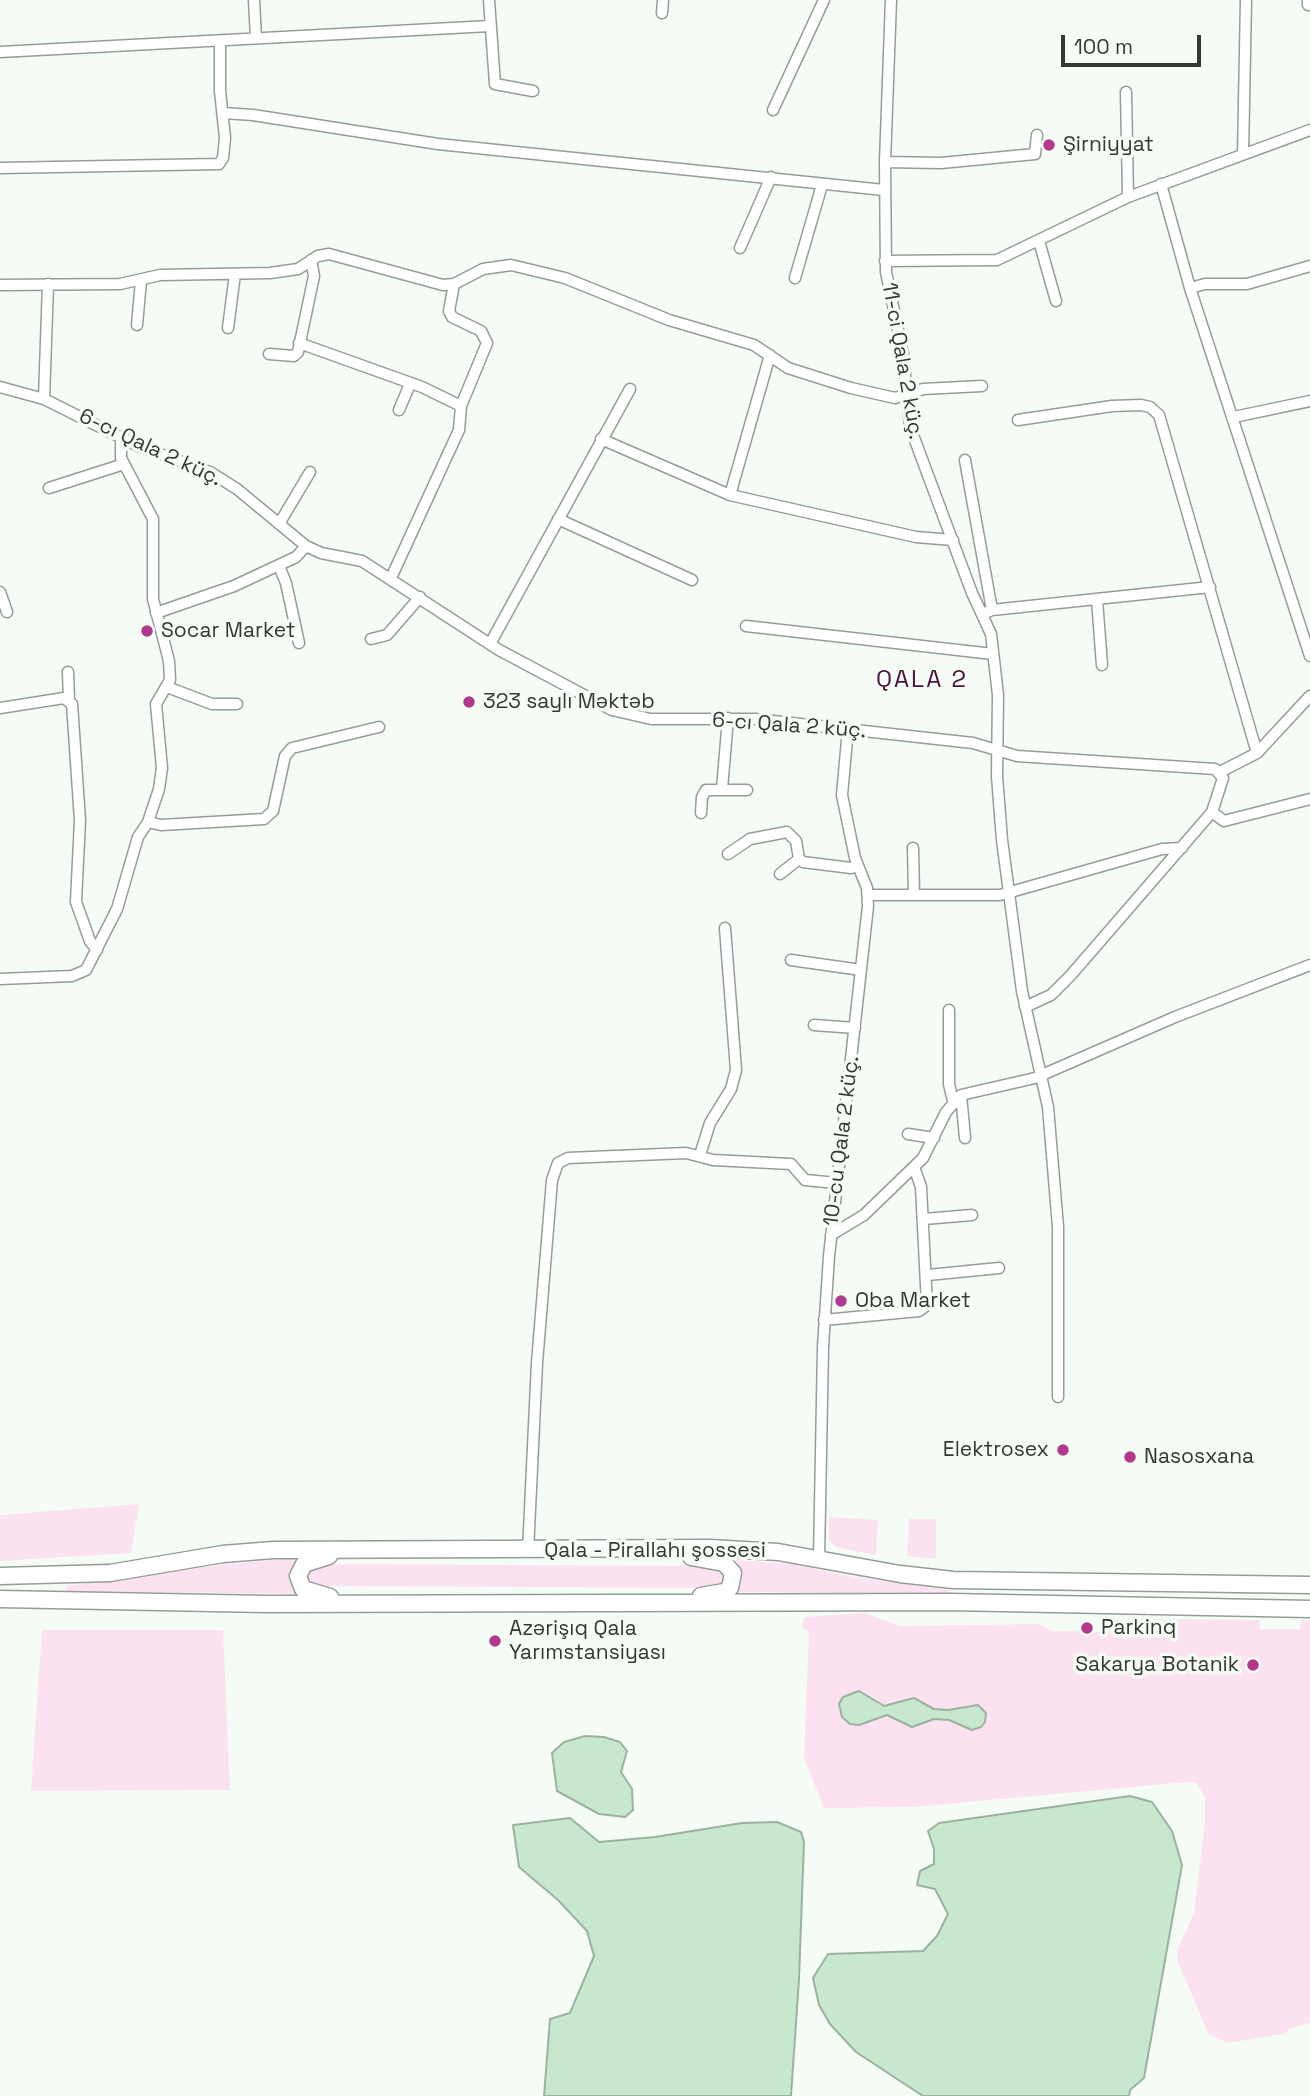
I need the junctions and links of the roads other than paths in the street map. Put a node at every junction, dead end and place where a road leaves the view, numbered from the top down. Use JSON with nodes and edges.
{"nodes":[{"id":1,"x":254,"y":0,"type":"edge"},
{"id":2,"x":489,"y":0,"type":"edge"},
{"id":3,"x":663,"y":0,"type":"edge"},
{"id":4,"x":824,"y":0,"type":"edge"},
{"id":5,"x":891,"y":0,"type":"edge"},
{"id":6,"x":1246,"y":0,"type":"edge"},
{"id":7,"x":662,"y":13,"type":"dead end"},
{"id":8,"x":490,"y":26,"type":"junction"},
{"id":9,"x":256,"y":38,"type":"junction"},
{"id":10,"x":220,"y":41,"type":"junction"},
{"id":11,"x":0,"y":52,"type":"edge"},
{"id":12,"x":533,"y":90,"type":"dead end"},
{"id":13,"x":1126,"y":92,"type":"dead end"},
{"id":14,"x":774,"y":110,"type":"dead end"},
{"id":15,"x":223,"y":113,"type":"junction"},
{"id":16,"x":1310,"y":130,"type":"edge"},
{"id":17,"x":1037,"y":135,"type":"dead end"},
{"id":18,"x":1243,"y":154,"type":"junction"},
{"id":19,"x":885,"y":162,"type":"junction"},
{"id":20,"x":0,"y":168,"type":"edge"},
{"id":21,"x":771,"y":177,"type":"junction"},
{"id":22,"x":1161,"y":184,"type":"junction"},
{"id":23,"x":822,"y":185,"type":"junction"},
{"id":24,"x":884,"y":190,"type":"junction"},
{"id":25,"x":1128,"y":197,"type":"junction"},
{"id":26,"x":1039,"y":241,"type":"junction"},
{"id":27,"x":740,"y":248,"type":"dead end"},
{"id":28,"x":312,"y":260,"type":"junction"},
{"id":29,"x":885,"y":261,"type":"junction"},
{"id":30,"x":1310,"y":266,"type":"edge"},
{"id":31,"x":235,"y":274,"type":"junction"},
{"id":32,"x":795,"y":278,"type":"dead end"},
{"id":33,"x":141,"y":281,"type":"junction"},
{"id":34,"x":48,"y":284,"type":"junction"},
{"id":35,"x":454,"y":284,"type":"junction"},
{"id":36,"x":0,"y":285,"type":"edge"},
{"id":37,"x":1190,"y":289,"type":"junction"},
{"id":38,"x":1056,"y":301,"type":"dead end"},
{"id":39,"x":137,"y":325,"type":"dead end"},
{"id":40,"x":228,"y":328,"type":"dead end"},
{"id":41,"x":299,"y":343,"type":"junction"},
{"id":42,"x":269,"y":354,"type":"dead end"},
{"id":43,"x":770,"y":355,"type":"junction"},
{"id":44,"x":410,"y":384,"type":"junction"},
{"id":45,"x":982,"y":386,"type":"dead end"},
{"id":46,"x":0,"y":387,"type":"edge"},
{"id":47,"x":630,"y":389,"type":"dead end"},
{"id":48,"x":906,"y":394,"type":"junction"},
{"id":49,"x":44,"y":400,"type":"junction"},
{"id":50,"x":1310,"y":401,"type":"edge"},
{"id":51,"x":461,"y":406,"type":"junction"},
{"id":52,"x":399,"y":410,"type":"dead end"},
{"id":53,"x":1234,"y":417,"type":"junction"},
{"id":54,"x":1018,"y":420,"type":"dead end"},
{"id":55,"x":121,"y":439,"type":"junction"},
{"id":56,"x":601,"y":439,"type":"junction"},
{"id":57,"x":964,"y":460,"type":"dead end"},
{"id":58,"x":124,"y":464,"type":"junction"},
{"id":59,"x":310,"y":472,"type":"dead end"},
{"id":60,"x":49,"y":488,"type":"dead end"},
{"id":61,"x":730,"y":495,"type":"junction"},
{"id":62,"x":558,"y":519,"type":"junction"},
{"id":63,"x":279,"y":524,"type":"junction"},
{"id":64,"x":953,"y":540,"type":"junction"},
{"id":65,"x":306,"y":546,"type":"junction"},
{"id":66,"x":279,"y":566,"type":"junction"},
{"id":67,"x":391,"y":578,"type":"junction"},
{"id":68,"x":692,"y":580,"type":"dead end"},
{"id":69,"x":1210,"y":587,"type":"junction"},
{"id":70,"x":0,"y":592,"type":"edge"},
{"id":71,"x":420,"y":597,"type":"junction"},
{"id":72,"x":1097,"y":600,"type":"junction"},
{"id":73,"x":988,"y":611,"type":"junction"},
{"id":74,"x":7,"y":612,"type":"dead end"},
{"id":75,"x":156,"y":613,"type":"junction"},
{"id":76,"x":746,"y":626,"type":"dead end"},
{"id":77,"x":371,"y":639,"type":"dead end"},
{"id":78,"x":299,"y":643,"type":"dead end"},
{"id":79,"x":491,"y":644,"type":"junction"},
{"id":80,"x":993,"y":654,"type":"junction"},
{"id":81,"x":1310,"y":656,"type":"edge"},
{"id":82,"x":1102,"y":665,"type":"dead end"},
{"id":83,"x":68,"y":672,"type":"dead end"},
{"id":84,"x":167,"y":687,"type":"junction"},
{"id":85,"x":1310,"y":696,"type":"edge"},
{"id":86,"x":69,"y":700,"type":"junction"},
{"id":87,"x":237,"y":704,"type":"dead end"},
{"id":88,"x":0,"y":708,"type":"edge"},
{"id":89,"x":728,"y":718,"type":"junction"},
{"id":90,"x":379,"y":727,"type":"dead end"},
{"id":91,"x":848,"y":729,"type":"junction"},
{"id":92,"x":998,"y":750,"type":"junction"},
{"id":93,"x":1256,"y":753,"type":"junction"},
{"id":94,"x":1220,"y":772,"type":"junction"},
{"id":95,"x":722,"y":789,"type":"junction"},
{"id":96,"x":747,"y":790,"type":"dead end"},
{"id":97,"x":1310,"y":799,"type":"edge"},
{"id":98,"x":1212,"y":812,"type":"junction"},
{"id":99,"x":701,"y":813,"type":"dead end"},
{"id":100,"x":148,"y":822,"type":"junction"},
{"id":101,"x":913,"y":848,"type":"dead end"},
{"id":102,"x":1182,"y":848,"type":"junction"},
{"id":103,"x":728,"y":854,"type":"dead end"},
{"id":104,"x":799,"y":859,"type":"junction"},
{"id":105,"x":857,"y":866,"type":"junction"},
{"id":106,"x":780,"y":874,"type":"dead end"},
{"id":107,"x":1009,"y":893,"type":"junction"},
{"id":108,"x":868,"y":895,"type":"junction"},
{"id":109,"x":914,"y":895,"type":"junction"},
{"id":110,"x":724,"y":928,"type":"dead end"},
{"id":111,"x":97,"y":950,"type":"junction"},
{"id":112,"x":791,"y":960,"type":"dead end"},
{"id":113,"x":1310,"y":965,"type":"edge"},
{"id":114,"x":861,"y":970,"type":"junction"},
{"id":115,"x":0,"y":979,"type":"edge"},
{"id":116,"x":1025,"y":1007,"type":"junction"},
{"id":117,"x":949,"y":1010,"type":"dead end"},
{"id":118,"x":814,"y":1025,"type":"dead end"},
{"id":119,"x":855,"y":1028,"type":"junction"},
{"id":120,"x":1042,"y":1075,"type":"junction"},
{"id":121,"x":957,"y":1098,"type":"junction"},
{"id":122,"x":908,"y":1134,"type":"dead end"},
{"id":123,"x":934,"y":1138,"type":"junction"},
{"id":124,"x":965,"y":1138,"type":"dead end"},
{"id":125,"x":700,"y":1155,"type":"junction"},
{"id":126,"x":914,"y":1167,"type":"junction"},
{"id":127,"x":837,"y":1183,"type":"junction"},
{"id":128,"x":972,"y":1215,"type":"dead end"},
{"id":129,"x":924,"y":1219,"type":"junction"},
{"id":130,"x":831,"y":1235,"type":"junction"},
{"id":131,"x":999,"y":1268,"type":"dead end"},
{"id":132,"x":928,"y":1275,"type":"junction"},
{"id":133,"x":824,"y":1320,"type":"junction"},
{"id":134,"x":1058,"y":1397,"type":"dead end"},
{"id":135,"x":631,"y":1548,"type":"junction"},
{"id":136,"x":387,"y":1549,"type":"junction"},
{"id":137,"x":528,"y":1551,"type":"junction"},
{"id":138,"x":819,"y":1558,"type":"junction"},
{"id":139,"x":0,"y":1576,"type":"edge"},
{"id":140,"x":1310,"y":1585,"type":"edge"},
{"id":141,"x":0,"y":1599,"type":"edge"},
{"id":142,"x":377,"y":1604,"type":"junction"},
{"id":143,"x":626,"y":1604,"type":"junction"},
{"id":144,"x":1310,"y":1609,"type":"edge"}],
"edges":[{"from":1,"to":9,"type":"street"},
{"from":2,"to":8,"type":"street"},
{"from":3,"to":7,"type":"street"},
{"from":4,"to":14,"type":"street"},
{"from":5,"to":19,"type":"street","name":"11-ci Qala 2 küç."},
{"from":6,"to":18,"type":"street"},
{"from":8,"to":9,"type":"street"},
{"from":8,"to":12,"type":"street"},
{"from":9,"to":10,"type":"street"},
{"from":10,"to":11,"type":"street"},
{"from":10,"to":15,"type":"street"},
{"from":13,"to":25,"type":"street"},
{"from":15,"to":20,"type":"street"},
{"from":15,"to":21,"type":"street"},
{"from":16,"to":18,"type":"street"},
{"from":17,"to":19,"type":"street"},
{"from":18,"to":22,"type":"street"},
{"from":19,"to":24,"type":"street","name":"11-ci Qala 2 küç."},
{"from":21,"to":23,"type":"street"},
{"from":21,"to":27,"type":"street"},
{"from":22,"to":25,"type":"street"},
{"from":22,"to":37,"type":"street"},
{"from":23,"to":24,"type":"street"},
{"from":23,"to":32,"type":"street"},
{"from":24,"to":29,"type":"street","name":"11-ci Qala 2 küç."},
{"from":25,"to":26,"type":"street"},
{"from":26,"to":29,"type":"street"},
{"from":26,"to":38,"type":"street"},
{"from":28,"to":31,"type":"street"},
{"from":28,"to":35,"type":"street"},
{"from":28,"to":41,"type":"street"},
{"from":29,"to":48,"type":"street","name":"11-ci Qala 2 küç."},
{"from":30,"to":37,"type":"street"},
{"from":31,"to":33,"type":"street"},
{"from":31,"to":40,"type":"street"},
{"from":33,"to":34,"type":"street"},
{"from":33,"to":39,"type":"street"},
{"from":34,"to":36,"type":"street"},
{"from":34,"to":49,"type":"street"},
{"from":35,"to":43,"type":"street"},
{"from":35,"to":51,"type":"street"},
{"from":37,"to":53,"type":"street"},
{"from":41,"to":42,"type":"street"},
{"from":41,"to":44,"type":"street"},
{"from":43,"to":48,"type":"street"},
{"from":43,"to":61,"type":"street"},
{"from":44,"to":51,"type":"street"},
{"from":44,"to":52,"type":"street"},
{"from":45,"to":48,"type":"street"},
{"from":46,"to":49,"type":"street","name":"6-cı Qala 2 küç."},
{"from":47,"to":56,"type":"street"},
{"from":48,"to":64,"type":"street","name":"11-ci Qala 2 küç."},
{"from":49,"to":55,"type":"street","name":"6-cı Qala 2 küç."},
{"from":50,"to":53,"type":"street"},
{"from":51,"to":67,"type":"street"},
{"from":53,"to":81,"type":"street"},
{"from":54,"to":69,"type":"street"},
{"from":55,"to":58,"type":"street"},
{"from":55,"to":63,"type":"street","name":"6-cı Qala 2 küç."},
{"from":56,"to":61,"type":"street"},
{"from":56,"to":62,"type":"street"},
{"from":57,"to":73,"type":"street"},
{"from":58,"to":60,"type":"street"},
{"from":58,"to":75,"type":"street"},
{"from":59,"to":63,"type":"street"},
{"from":61,"to":64,"type":"street"},
{"from":62,"to":68,"type":"street"},
{"from":62,"to":79,"type":"street"},
{"from":63,"to":65,"type":"street","name":"6-cı Qala 2 küç."},
{"from":64,"to":73,"type":"street","name":"11-ci Qala 2 küç."},
{"from":65,"to":66,"type":"street"},
{"from":65,"to":67,"type":"street","name":"6-cı Qala 2 küç."},
{"from":66,"to":75,"type":"street"},
{"from":66,"to":78,"type":"street"},
{"from":67,"to":71,"type":"street","name":"6-cı Qala 2 küç."},
{"from":69,"to":72,"type":"street"},
{"from":69,"to":93,"type":"street"},
{"from":70,"to":74,"type":"street"},
{"from":71,"to":77,"type":"street"},
{"from":71,"to":79,"type":"street","name":"6-cı Qala 2 küç."},
{"from":72,"to":73,"type":"street"},
{"from":72,"to":82,"type":"street"},
{"from":73,"to":80,"type":"street","name":"11-ci Qala 2 küç."},
{"from":75,"to":84,"type":"street"},
{"from":76,"to":80,"type":"street"},
{"from":79,"to":89,"type":"street","name":"6-cı Qala 2 küç."},
{"from":80,"to":92,"type":"street","name":"11-ci Qala 2 küç."},
{"from":83,"to":86,"type":"street"},
{"from":84,"to":87,"type":"street"},
{"from":84,"to":100,"type":"street"},
{"from":85,"to":93,"type":"street"},
{"from":86,"to":88,"type":"street"},
{"from":86,"to":111,"type":"street"},
{"from":89,"to":91,"type":"street","name":"6-cı Qala 2 küç."},
{"from":89,"to":95,"type":"street"},
{"from":90,"to":100,"type":"street"},
{"from":91,"to":92,"type":"street","name":"6-cı Qala 2 küç."},
{"from":91,"to":105,"type":"street","name":"10-cu Qala 2 küç."},
{"from":92,"to":94,"type":"street","name":"6-cı Qala 2 küç."},
{"from":92,"to":107,"type":"street","name":"11-ci Qala 2 küç."},
{"from":93,"to":94,"type":"street"},
{"from":94,"to":98,"type":"street"},
{"from":95,"to":96,"type":"street"},
{"from":95,"to":99,"type":"street"},
{"from":97,"to":98,"type":"street"},
{"from":98,"to":102,"type":"street"},
{"from":100,"to":111,"type":"street"},
{"from":101,"to":109,"type":"street"},
{"from":102,"to":107,"type":"street"},
{"from":102,"to":116,"type":"street"},
{"from":103,"to":104,"type":"street"},
{"from":104,"to":105,"type":"street"},
{"from":104,"to":106,"type":"street"},
{"from":105,"to":108,"type":"street","name":"10-cu Qala 2 küç."},
{"from":107,"to":109,"type":"street"},
{"from":107,"to":116,"type":"street","name":"11-ci Qala 2 küç."},
{"from":108,"to":109,"type":"street"},
{"from":108,"to":114,"type":"street","name":"10-cu Qala 2 küç."},
{"from":110,"to":125,"type":"street"},
{"from":111,"to":115,"type":"street"},
{"from":112,"to":114,"type":"street"},
{"from":113,"to":120,"type":"street"},
{"from":114,"to":119,"type":"street","name":"10-cu Qala 2 küç."},
{"from":116,"to":120,"type":"street","name":"11-ci Qala 2 küç."},
{"from":117,"to":121,"type":"street"},
{"from":118,"to":119,"type":"street"},
{"from":119,"to":127,"type":"street","name":"10-cu Qala 2 küç."},
{"from":120,"to":121,"type":"street"},
{"from":120,"to":134,"type":"street","name":"11-ci Qala 2 küç."},
{"from":121,"to":123,"type":"street"},
{"from":121,"to":124,"type":"street"},
{"from":122,"to":123,"type":"street"},
{"from":123,"to":126,"type":"street"},
{"from":125,"to":127,"type":"street"},
{"from":125,"to":137,"type":"street"},
{"from":126,"to":129,"type":"street"},
{"from":126,"to":130,"type":"street"},
{"from":127,"to":130,"type":"street","name":"10-cu Qala 2 küç."},
{"from":128,"to":129,"type":"street"},
{"from":129,"to":132,"type":"street"},
{"from":130,"to":133,"type":"street","name":"10-cu Qala 2 küç."},
{"from":131,"to":132,"type":"street"},
{"from":132,"to":133,"type":"street"},
{"from":133,"to":138,"type":"street","name":"10-cu Qala 2 küç."},
{"from":135,"to":137,"type":"main road","name":"Qala - Pirallahı şossesi"},
{"from":135,"to":138,"type":"main road","name":"Qala - Pirallahı şossesi"},
{"from":135,"to":143,"type":"main road"},
{"from":136,"to":137,"type":"main road","name":"Qala - Pirallahı şossesi"},
{"from":136,"to":139,"type":"main road","name":"Qala - Pirallahı şossesi"},
{"from":136,"to":142,"type":"main road"},
{"from":138,"to":140,"type":"main road","name":"Qala - Pirallahı şossesi"},
{"from":141,"to":142,"type":"main road"},
{"from":142,"to":143,"type":"main road"},
{"from":143,"to":144,"type":"main road"}]}
